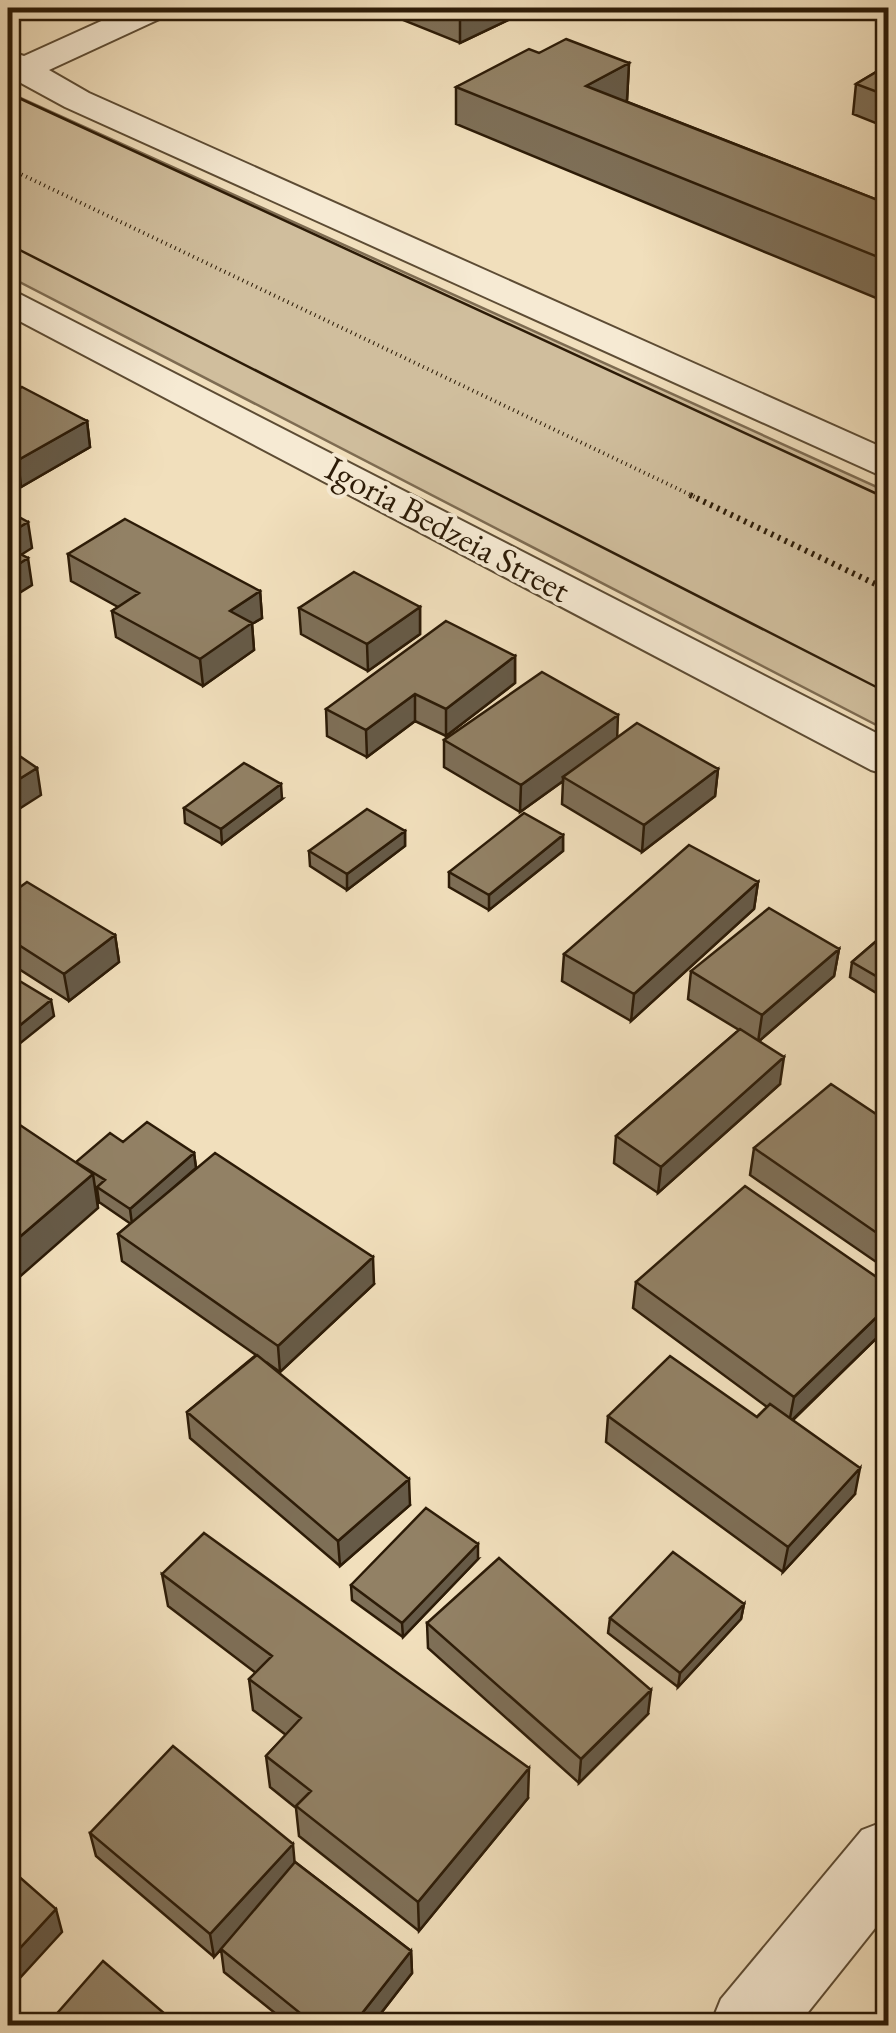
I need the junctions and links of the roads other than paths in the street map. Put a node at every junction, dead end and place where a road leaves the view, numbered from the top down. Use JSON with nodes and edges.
{"nodes":[{"id":1,"x":156,"y":8,"type":"edge"},
{"id":2,"x":13,"y":69,"type":"edge"},
{"id":3,"x":8,"y":300,"type":"edge"},
{"id":4,"x":888,"y":466,"type":"edge"},
{"id":5,"x":888,"y":758,"type":"edge"},
{"id":6,"x":888,"y":1855,"type":"edge"},
{"id":7,"x":748,"y":2026,"type":"edge"}],
"edges":[{"from":1,"to":2,"type":"street"},
{"from":2,"to":4,"type":"street"},
{"from":3,"to":5,"type":"street","name":"Igoria Bedzeia Street"},
{"from":6,"to":7,"type":"street"}]}
